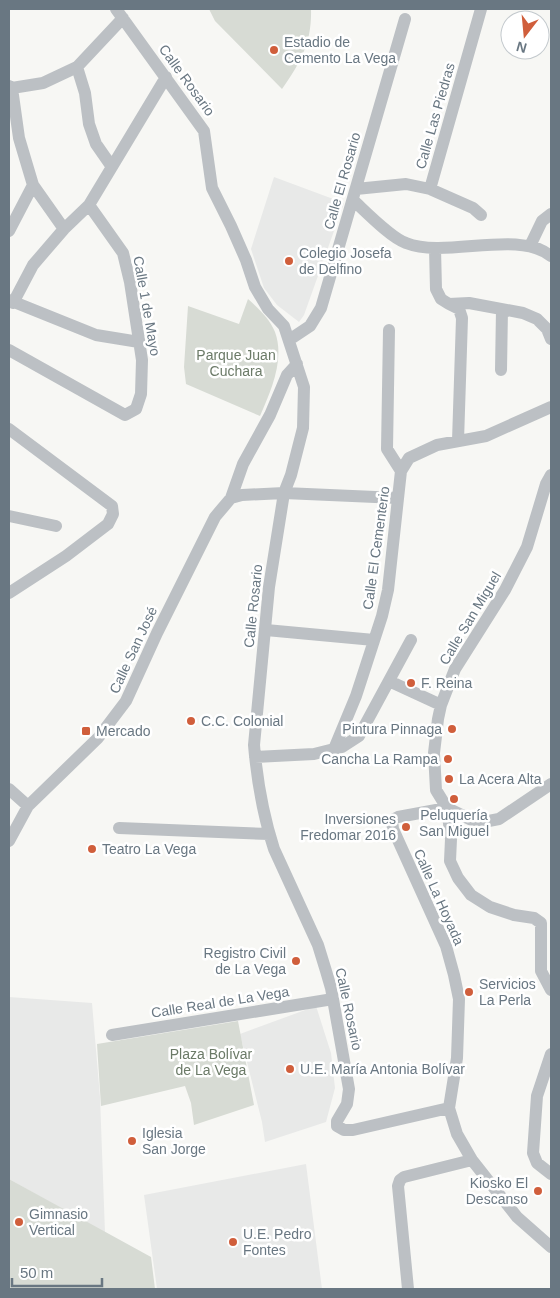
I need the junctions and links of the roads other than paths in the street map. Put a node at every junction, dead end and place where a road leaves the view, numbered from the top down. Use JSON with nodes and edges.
{"nodes":[{"id":1,"x":481,"y":9,"type":"edge"},
{"id":2,"x":120,"y":13,"type":"edge"},
{"id":3,"x":405,"y":19,"type":"dead end"},
{"id":4,"x":77,"y":67,"type":"junction"},
{"id":5,"x":166,"y":77,"type":"junction"},
{"id":6,"x":11,"y":87,"type":"edge"},
{"id":7,"x":112,"y":167,"type":"junction"},
{"id":8,"x":33,"y":186,"type":"junction"},
{"id":9,"x":430,"y":189,"type":"junction"},
{"id":10,"x":354,"y":194,"type":"junction"},
{"id":11,"x":90,"y":206,"type":"junction"},
{"id":12,"x":551,"y":214,"type":"edge"},
{"id":13,"x":481,"y":215,"type":"dead end"},
{"id":14,"x":64,"y":229,"type":"junction"},
{"id":15,"x":9,"y":231,"type":"edge"},
{"id":16,"x":530,"y":246,"type":"junction"},
{"id":17,"x":435,"y":248,"type":"junction"},
{"id":18,"x":551,"y":256,"type":"edge"},
{"id":19,"x":11,"y":302,"type":"edge"},
{"id":20,"x":450,"y":304,"type":"junction"},
{"id":21,"x":502,"y":309,"type":"junction"},
{"id":22,"x":389,"y":330,"type":"dead end"},
{"id":23,"x":551,"y":339,"type":"edge"},
{"id":24,"x":289,"y":340,"type":"junction"},
{"id":25,"x":139,"y":342,"type":"junction"},
{"id":26,"x":9,"y":350,"type":"edge"},
{"id":27,"x":297,"y":364,"type":"junction"},
{"id":28,"x":501,"y":370,"type":"dead end"},
{"id":29,"x":551,"y":407,"type":"edge"},
{"id":30,"x":9,"y":429,"type":"edge"},
{"id":31,"x":458,"y":441,"type":"junction"},
{"id":32,"x":401,"y":471,"type":"junction"},
{"id":33,"x":551,"y":475,"type":"edge"},
{"id":34,"x":284,"y":493,"type":"junction"},
{"id":35,"x":231,"y":498,"type":"junction"},
{"id":36,"x":398,"y":498,"type":"junction"},
{"id":37,"x":9,"y":516,"type":"edge"},
{"id":38,"x":56,"y":526,"type":"dead end"},
{"id":39,"x":9,"y":593,"type":"edge"},
{"id":40,"x":266,"y":630,"type":"junction"},
{"id":41,"x":374,"y":640,"type":"junction"},
{"id":42,"x":411,"y":640,"type":"dead end"},
{"id":43,"x":389,"y":681,"type":"junction"},
{"id":44,"x":441,"y":705,"type":"junction"},
{"id":45,"x":334,"y":749,"type":"junction"},
{"id":46,"x":255,"y":757,"type":"junction"},
{"id":47,"x":551,"y":784,"type":"edge"},
{"id":48,"x":9,"y":789,"type":"edge"},
{"id":49,"x":28,"y":806,"type":"junction"},
{"id":50,"x":447,"y":808,"type":"junction"},
{"id":51,"x":119,"y":828,"type":"dead end"},
{"id":52,"x":269,"y":834,"type":"junction"},
{"id":53,"x":9,"y":841,"type":"edge"},
{"id":54,"x":551,"y":990,"type":"edge"},
{"id":55,"x":333,"y":999,"type":"junction"},
{"id":56,"x":112,"y":1035,"type":"dead end"},
{"id":57,"x":551,"y":1054,"type":"edge"},
{"id":58,"x":449,"y":1108,"type":"junction"},
{"id":59,"x":472,"y":1160,"type":"junction"},
{"id":60,"x":551,"y":1174,"type":"edge"},
{"id":61,"x":551,"y":1247,"type":"edge"},
{"id":62,"x":408,"y":1289,"type":"edge"}],
"edges":[{"from":1,"to":9,"type":"street","name":"Calle Las Piedras"},
{"from":2,"to":4,"type":"street"},
{"from":2,"to":5,"type":"street","name":"Calle Rosario"},
{"from":3,"to":10,"type":"street","name":"Calle El Rosario"},
{"from":4,"to":6,"type":"street"},
{"from":4,"to":7,"type":"street"},
{"from":5,"to":7,"type":"street"},
{"from":5,"to":24,"type":"street","name":"Calle Rosario"},
{"from":6,"to":8,"type":"street"},
{"from":7,"to":11,"type":"street"},
{"from":8,"to":14,"type":"street"},
{"from":8,"to":15,"type":"street"},
{"from":9,"to":10,"type":"street","name":"Calle Las Piedras"},
{"from":9,"to":13,"type":"street"},
{"from":10,"to":17,"type":"street"},
{"from":10,"to":24,"type":"street","name":"Calle El Rosario"},
{"from":11,"to":14,"type":"street"},
{"from":11,"to":25,"type":"street","name":"Calle 1 de Mayo"},
{"from":12,"to":16,"type":"street"},
{"from":14,"to":19,"type":"street"},
{"from":16,"to":17,"type":"street"},
{"from":16,"to":18,"type":"street"},
{"from":17,"to":20,"type":"street"},
{"from":19,"to":25,"type":"street"},
{"from":20,"to":21,"type":"street"},
{"from":20,"to":31,"type":"street"},
{"from":21,"to":23,"type":"street"},
{"from":21,"to":28,"type":"street"},
{"from":22,"to":32,"type":"street"},
{"from":24,"to":27,"type":"street","name":"Calle Rosario"},
{"from":25,"to":26,"type":"street","name":"Calle 1 de Mayo"},
{"from":27,"to":34,"type":"street","name":"Calle Rosario"},
{"from":27,"to":35,"type":"street"},
{"from":29,"to":31,"type":"street","name":"Calle El Cementerio"},
{"from":30,"to":39,"type":"street"},
{"from":31,"to":32,"type":"street","name":"Calle El Cementerio"},
{"from":32,"to":36,"type":"street","name":"Calle El Cementerio"},
{"from":33,"to":44,"type":"street","name":"Calle San Miguel"},
{"from":34,"to":35,"type":"street"},
{"from":34,"to":36,"type":"street"},
{"from":34,"to":40,"type":"street","name":"Calle Rosario"},
{"from":35,"to":49,"type":"street","name":"Calle San José"},
{"from":36,"to":41,"type":"street","name":"Calle El Cementerio"},
{"from":37,"to":38,"type":"street"},
{"from":40,"to":41,"type":"street"},
{"from":40,"to":46,"type":"street","name":"Calle Rosario"},
{"from":41,"to":45,"type":"street","name":"Calle El Cementerio"},
{"from":42,"to":43,"type":"street"},
{"from":43,"to":44,"type":"street"},
{"from":43,"to":45,"type":"street"},
{"from":44,"to":50,"type":"street","name":"Calle San Miguel"},
{"from":45,"to":46,"type":"street"},
{"from":46,"to":52,"type":"street","name":"Calle Rosario"},
{"from":47,"to":50,"type":"street"},
{"from":48,"to":49,"type":"street"},
{"from":49,"to":53,"type":"street","name":"Calle San José"},
{"from":50,"to":54,"type":"street","name":"Calle San Miguel"},
{"from":50,"to":58,"type":"street","name":"Calle La Hoyada"},
{"from":51,"to":52,"type":"street"},
{"from":52,"to":55,"type":"street","name":"Calle Rosario"},
{"from":55,"to":56,"type":"street","name":"Calle Real de La Vega"},
{"from":55,"to":58,"type":"street","name":"Calle Rosario"},
{"from":57,"to":60,"type":"street"},
{"from":58,"to":59,"type":"street","name":"Calle La Hoyada"},
{"from":59,"to":61,"type":"street","name":"Calle La Hoyada"},
{"from":59,"to":62,"type":"street"}]}
